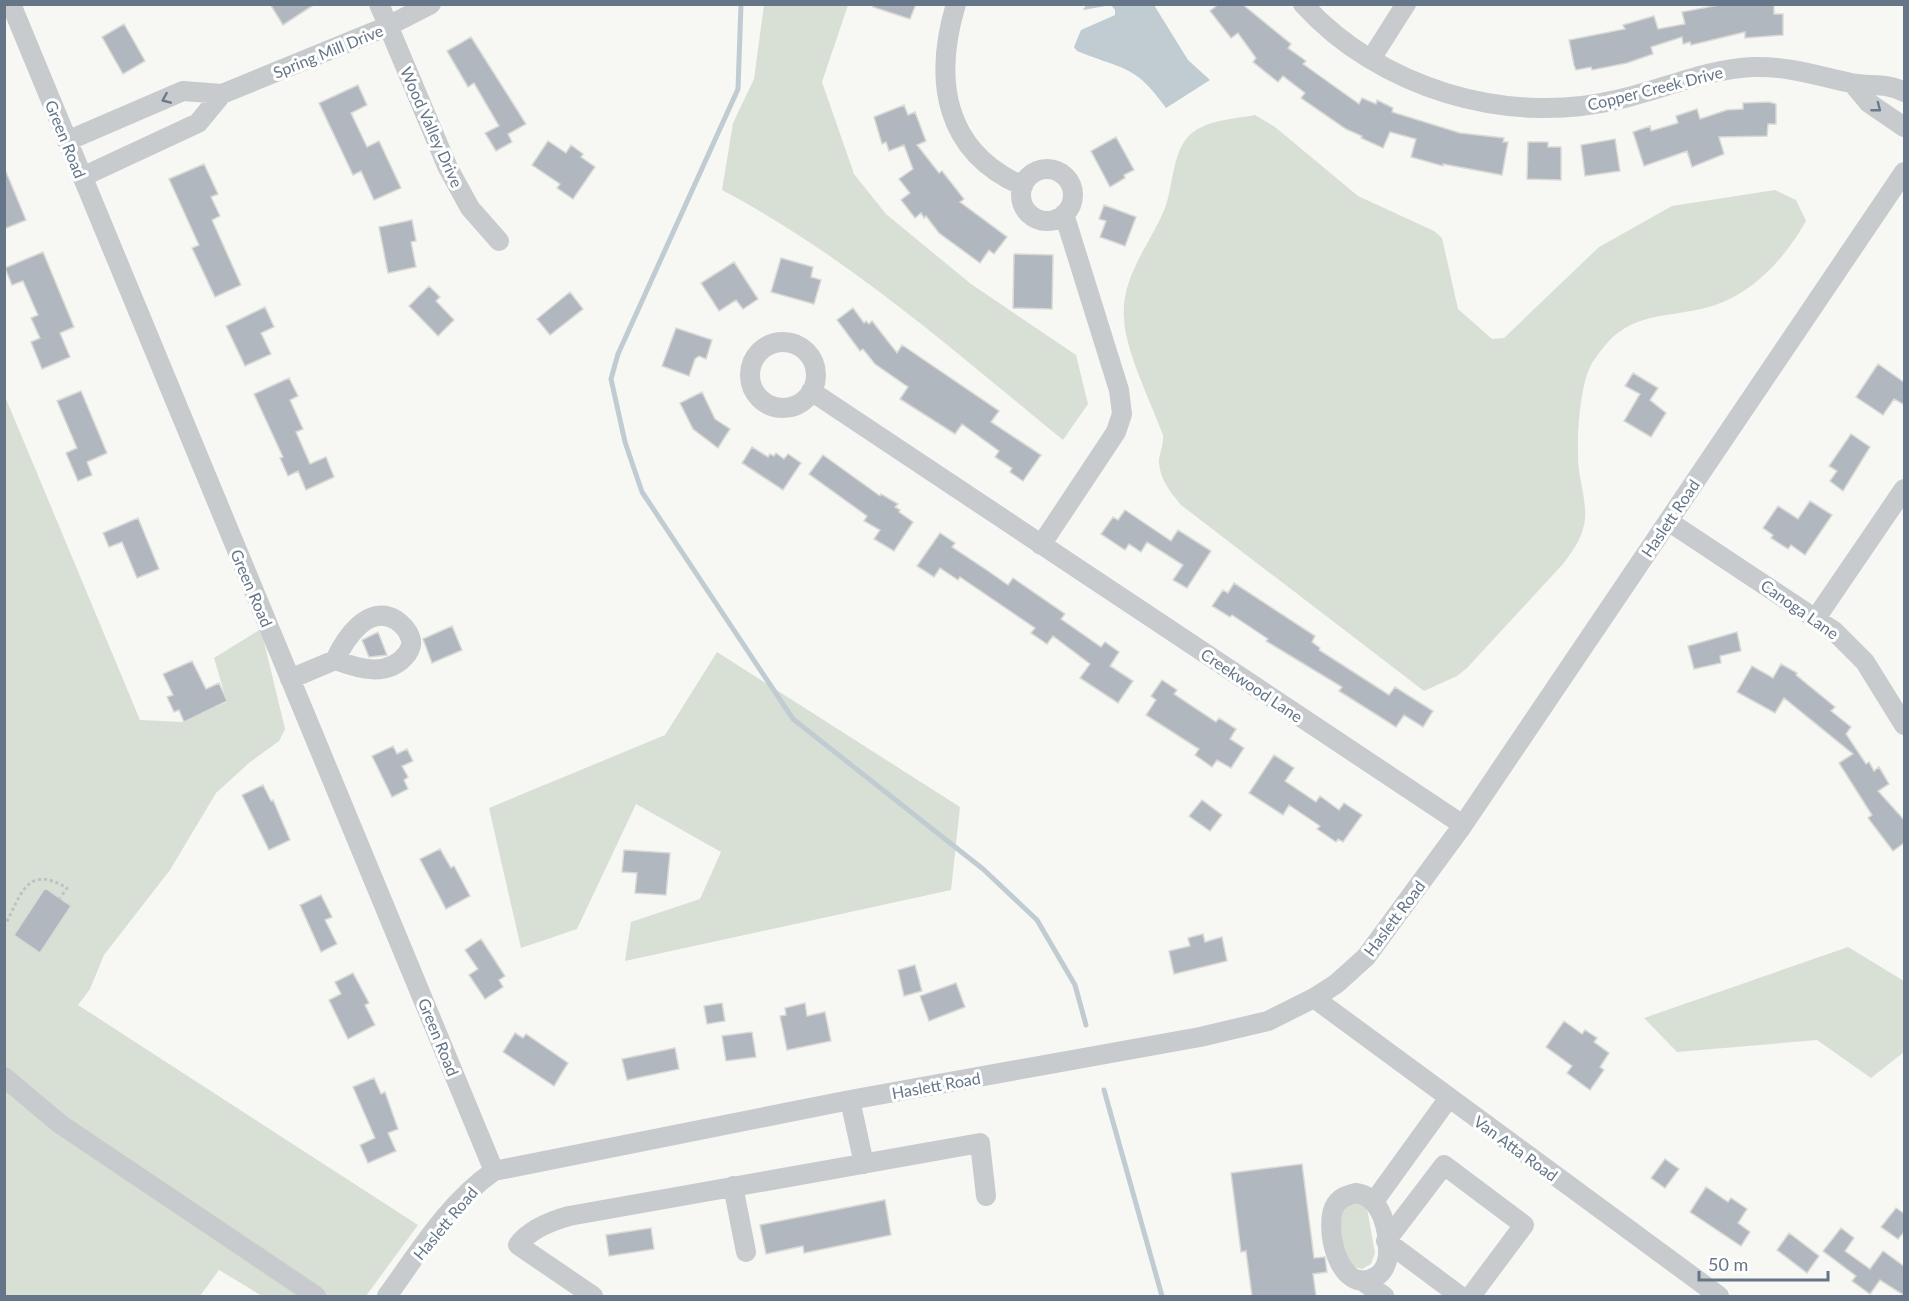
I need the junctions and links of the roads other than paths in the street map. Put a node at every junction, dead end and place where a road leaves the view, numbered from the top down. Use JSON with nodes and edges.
{"nodes":[{"id":1,"x":10,"y":4,"type":"edge"},
{"id":2,"x":379,"y":4,"type":"edge"},
{"id":3,"x":431,"y":4,"type":"edge"},
{"id":4,"x":956,"y":4,"type":"edge"},
{"id":5,"x":1303,"y":4,"type":"edge"},
{"id":6,"x":1406,"y":4,"type":"edge"},
{"id":7,"x":388,"y":26,"type":"junction"},
{"id":8,"x":1371,"y":59,"type":"junction"},
{"id":9,"x":1853,"y":84,"type":"junction"},
{"id":10,"x":1905,"y":92,"type":"edge"},
{"id":11,"x":222,"y":94,"type":"junction"},
{"id":12,"x":1905,"y":128,"type":"edge"},
{"id":13,"x":67,"y":141,"type":"junction"},
{"id":14,"x":1905,"y":172,"type":"edge"},
{"id":15,"x":82,"y":177,"type":"junction"},
{"id":16,"x":1023,"y":186,"type":"junction"},
{"id":17,"x":1064,"y":214,"type":"junction"},
{"id":18,"x":499,"y":241,"type":"dead end"},
{"id":19,"x":811,"y":391,"type":"dead end"},
{"id":20,"x":1905,"y":489,"type":"edge"},
{"id":21,"x":1668,"y":521,"type":"junction"},
{"id":22,"x":1041,"y":545,"type":"junction"},
{"id":23,"x":1816,"y":618,"type":"junction"},
{"id":24,"x":335,"y":660,"type":"dead end"},
{"id":25,"x":290,"y":679,"type":"junction"},
{"id":26,"x":1905,"y":725,"type":"edge"},
{"id":27,"x":1463,"y":825,"type":"junction"},
{"id":28,"x":1314,"y":998,"type":"junction"},
{"id":29,"x":4,"y":1077,"type":"edge"},
{"id":30,"x":1448,"y":1099,"type":"junction"},
{"id":31,"x":850,"y":1100,"type":"junction"},
{"id":32,"x":864,"y":1164,"type":"junction"},
{"id":33,"x":494,"y":1171,"type":"junction"},
{"id":34,"x":733,"y":1186,"type":"junction"},
{"id":35,"x":986,"y":1196,"type":"dead end"},
{"id":36,"x":1375,"y":1200,"type":"junction"},
{"id":37,"x":1386,"y":1241,"type":"junction"},
{"id":38,"x":746,"y":1252,"type":"dead end"},
{"id":39,"x":1356,"y":1285,"type":"edge"},
{"id":40,"x":316,"y":1296,"type":"edge"},
{"id":41,"x":387,"y":1296,"type":"edge"},
{"id":42,"x":593,"y":1296,"type":"edge"},
{"id":43,"x":1384,"y":1296,"type":"edge"},
{"id":44,"x":1460,"y":1296,"type":"edge"},
{"id":45,"x":1470,"y":1296,"type":"edge"},
{"id":46,"x":1719,"y":1296,"type":"edge"}],
"edges":[{"from":1,"to":13,"type":"street","name":"Green Road"},
{"from":2,"to":7,"type":"street","name":"Wood Valley Drive"},
{"from":3,"to":7,"type":"street","name":"Spring Mill Drive"},
{"from":4,"to":16,"type":"street"},
{"from":5,"to":8,"type":"street","name":"Copper Creek Drive"},
{"from":6,"to":8,"type":"street"},
{"from":7,"to":11,"type":"street","name":"Spring Mill Drive"},
{"from":7,"to":18,"type":"street","name":"Wood Valley Drive"},
{"from":8,"to":9,"type":"street","name":"Copper Creek Drive"},
{"from":9,"to":10,"type":"street","name":"Copper Creek Drive"},
{"from":9,"to":12,"type":"street","one_way":true},
{"from":11,"to":13,"type":"street","name":"Spring Mill Drive","one_way":true},
{"from":11,"to":15,"type":"street","name":"Spring Mill Drive"},
{"from":13,"to":15,"type":"street","name":"Green Road"},
{"from":14,"to":21,"type":"street","name":"Haslett Road"},
{"from":15,"to":25,"type":"street","name":"Green Road"},
{"from":16,"to":17,"type":"street"},
{"from":16,"to":17,"type":"street"},
{"from":17,"to":22,"type":"street"},
{"from":19,"to":22,"type":"street","name":"Creekwood Lane"},
{"from":20,"to":23,"type":"street"},
{"from":21,"to":23,"type":"street","name":"Canoga Lane"},
{"from":21,"to":27,"type":"street","name":"Haslett Road"},
{"from":22,"to":27,"type":"street","name":"Creekwood Lane"},
{"from":23,"to":26,"type":"street","name":"Canoga Lane"},
{"from":24,"to":25,"type":"street"},
{"from":25,"to":33,"type":"street","name":"Green Road"},
{"from":27,"to":28,"type":"street","name":"Haslett Road"},
{"from":28,"to":30,"type":"street","name":"Van Atta Road"},
{"from":28,"to":31,"type":"street","name":"Haslett Road"},
{"from":29,"to":40,"type":"street"},
{"from":30,"to":36,"type":"street"},
{"from":30,"to":46,"type":"street","name":"Van Atta Road"},
{"from":31,"to":32,"type":"street"},
{"from":31,"to":33,"type":"street","name":"Haslett Road"},
{"from":32,"to":34,"type":"street"},
{"from":32,"to":35,"type":"street"},
{"from":33,"to":41,"type":"street","name":"Haslett Road"},
{"from":34,"to":38,"type":"street"},
{"from":34,"to":42,"type":"street"},
{"from":36,"to":37,"type":"street"},
{"from":36,"to":39,"type":"street"},
{"from":37,"to":39,"type":"street"},
{"from":37,"to":44,"type":"street"},
{"from":37,"to":45,"type":"street"},
{"from":39,"to":43,"type":"street"}]}
